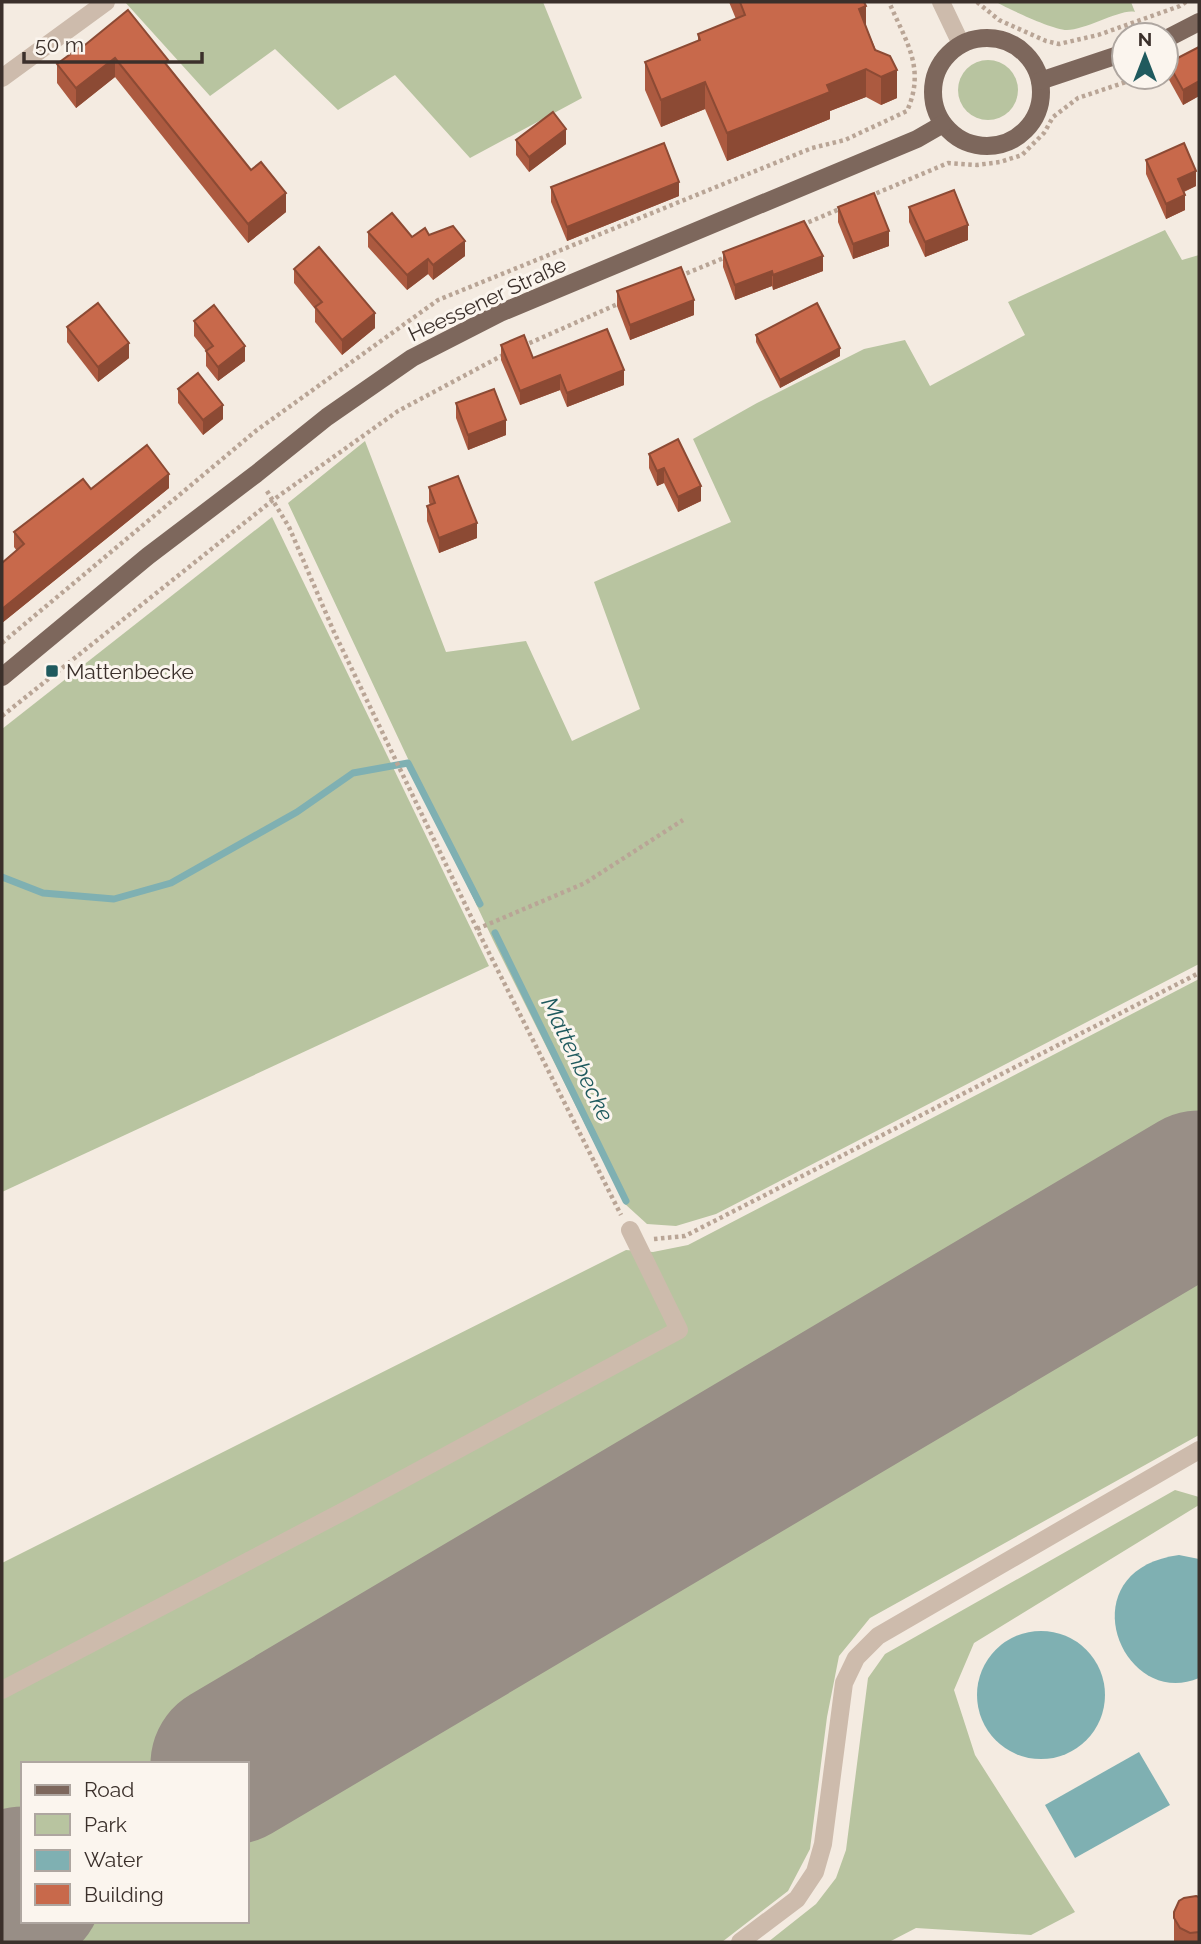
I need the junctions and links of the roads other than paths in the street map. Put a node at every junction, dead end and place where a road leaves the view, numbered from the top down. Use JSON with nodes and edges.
{"nodes":[{"id":1,"x":941,"y":2,"type":"edge"},
{"id":2,"x":111,"y":5,"type":"edge"},
{"id":3,"x":1199,"y":22,"type":"edge"},
{"id":4,"x":1180,"y":31,"type":"edge"},
{"id":5,"x":961,"y":44,"type":"junction"},
{"id":6,"x":1110,"y":58,"type":"edge"},
{"id":7,"x":2,"y":78,"type":"edge"},
{"id":8,"x":1040,"y":81,"type":"junction"},
{"id":9,"x":943,"y":124,"type":"junction"},
{"id":10,"x":2,"y":677,"type":"edge"},
{"id":11,"x":630,"y":1230,"type":"road end"},
{"id":12,"x":1199,"y":1450,"type":"edge"},
{"id":13,"x":2,"y":1690,"type":"edge"},
{"id":14,"x":740,"y":1942,"type":"edge"}],
"edges":[{"from":1,"to":5,"type":"street"},
{"from":2,"to":7,"type":"street"},
{"from":3,"to":4,"type":"main road"},
{"from":5,"to":8,"type":"main road"},
{"from":5,"to":9,"type":"main road"},
{"from":6,"to":8,"type":"main road"},
{"from":8,"to":9,"type":"main road"},
{"from":9,"to":10,"type":"main road","name":"Heessener Straße"},
{"from":11,"to":13,"type":"street"},
{"from":12,"to":14,"type":"street"}]}
